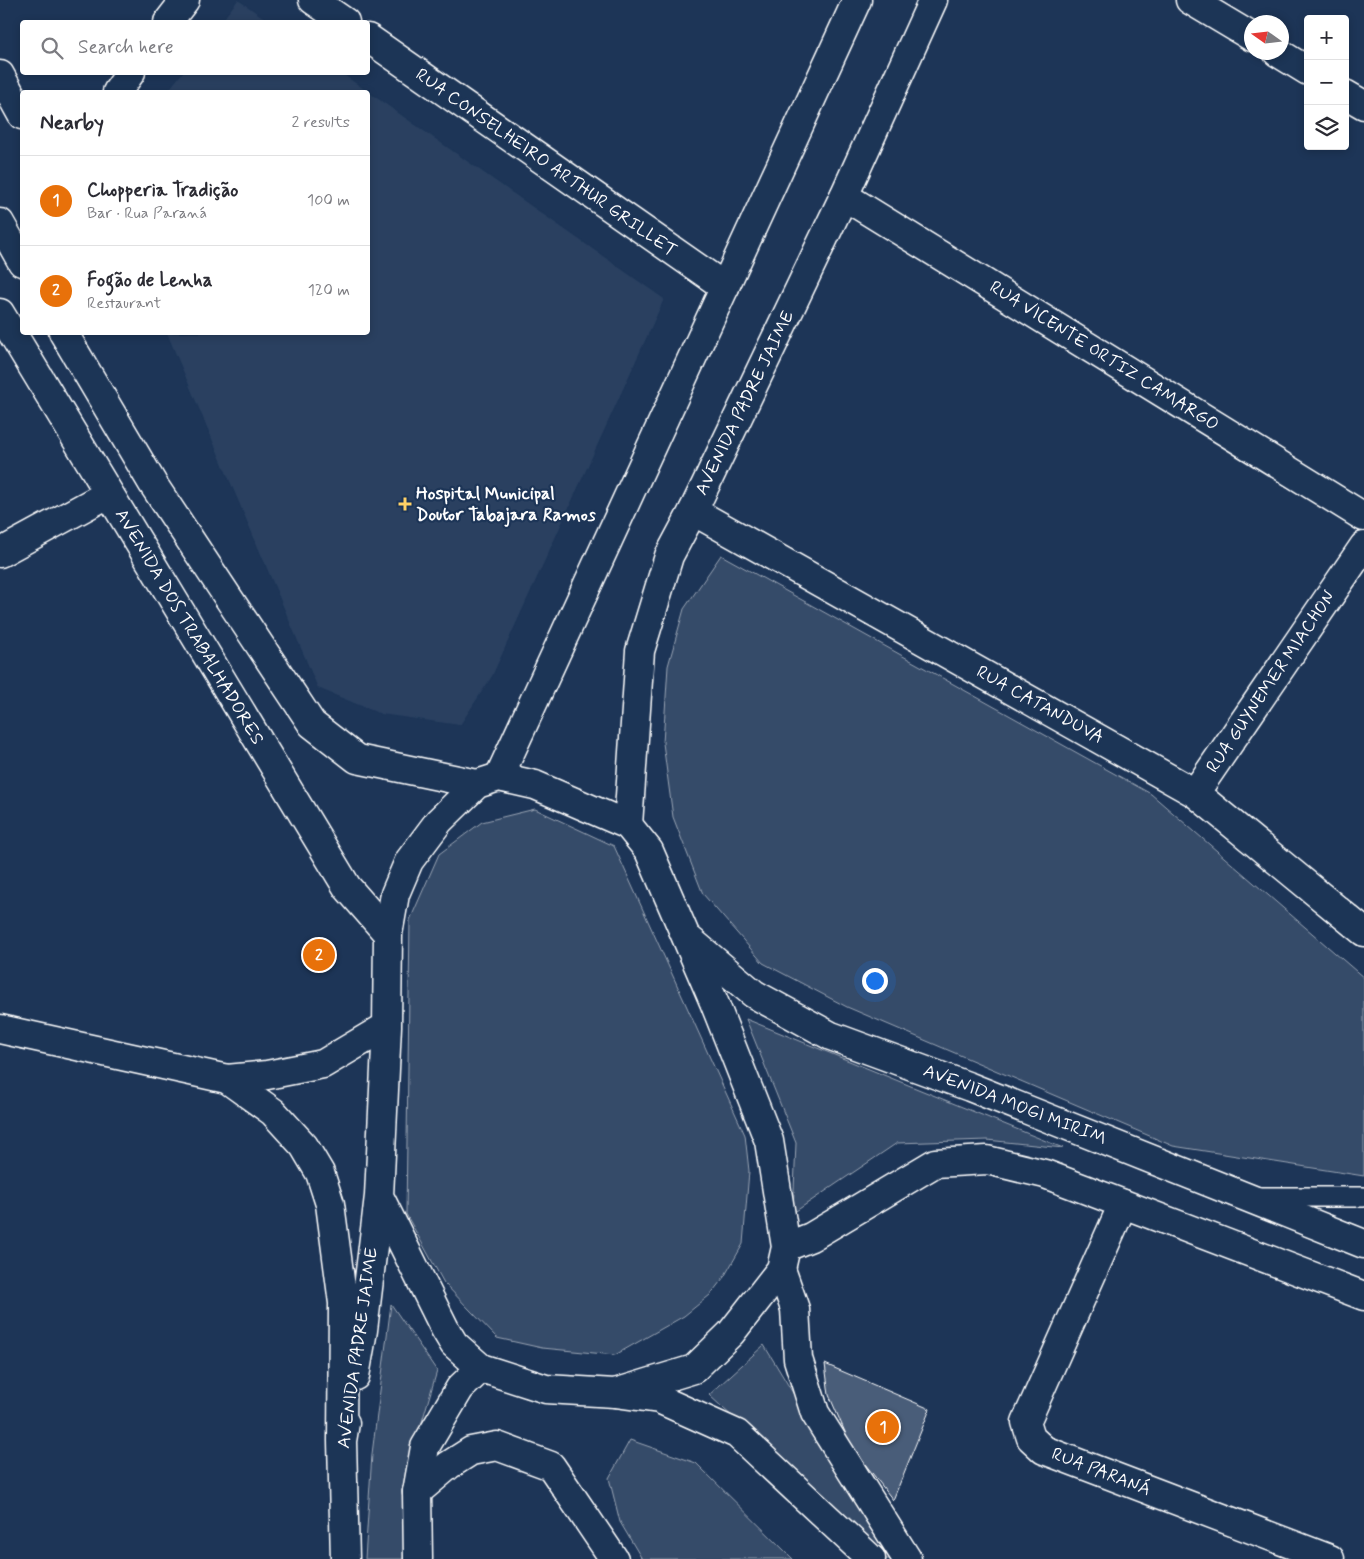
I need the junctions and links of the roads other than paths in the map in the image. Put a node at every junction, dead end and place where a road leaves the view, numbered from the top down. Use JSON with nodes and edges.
{"nodes":[{"id":1,"x":184,"y":0,"type":"edge"},
{"id":2,"x":312,"y":0,"type":"edge"},
{"id":3,"x":858,"y":0,"type":"edge"},
{"id":4,"x":933,"y":0,"type":"edge"},
{"id":5,"x":1190,"y":0,"type":"edge"},
{"id":6,"x":169,"y":20,"type":"edge"},
{"id":7,"x":342,"y":20,"type":"edge"},
{"id":8,"x":1244,"y":32,"type":"edge"},
{"id":9,"x":370,"y":39,"type":"edge"},
{"id":10,"x":1289,"y":59,"type":"edge"},
{"id":11,"x":1304,"y":69,"type":"edge"},
{"id":12,"x":0,"y":75,"type":"edge"},
{"id":13,"x":129,"y":75,"type":"edge"},
{"id":14,"x":118,"y":90,"type":"edge"},
{"id":15,"x":1349,"y":96,"type":"edge"},
{"id":16,"x":1364,"y":105,"type":"edge"},
{"id":17,"x":20,"y":111,"type":"edge"},
{"id":18,"x":844,"y":196,"type":"junction"},
{"id":19,"x":0,"y":223,"type":"edge"},
{"id":20,"x":20,"y":258,"type":"edge"},
{"id":21,"x":725,"y":287,"type":"junction"},
{"id":22,"x":0,"y":313,"type":"edge"},
{"id":23,"x":65,"y":335,"type":"edge"},
{"id":24,"x":108,"y":494,"type":"junction"},
{"id":25,"x":693,"y":511,"type":"junction"},
{"id":26,"x":1364,"y":517,"type":"edge"},
{"id":27,"x":1364,"y":546,"type":"edge"},
{"id":28,"x":0,"y":553,"type":"edge"},
{"id":29,"x":488,"y":780,"type":"junction"},
{"id":30,"x":1195,"y":793,"type":"junction"},
{"id":31,"x":628,"y":825,"type":"junction"},
{"id":32,"x":1364,"y":932,"type":"edge"},
{"id":33,"x":388,"y":934,"type":"junction"},
{"id":34,"x":684,"y":936,"type":"junction"},
{"id":35,"x":387,"y":1026,"type":"junction"},
{"id":36,"x":0,"y":1029,"type":"edge"},
{"id":37,"x":227,"y":1079,"type":"junction"},
{"id":38,"x":379,"y":1196,"type":"junction"},
{"id":39,"x":1247,"y":1197,"type":"junction"},
{"id":40,"x":1364,"y":1197,"type":"edge"},
{"id":41,"x":1123,"y":1204,"type":"junction"},
{"id":42,"x":1364,"y":1244,"type":"edge"},
{"id":43,"x":783,"y":1258,"type":"junction"},
{"id":44,"x":1364,"y":1296,"type":"edge"},
{"id":45,"x":482,"y":1368,"type":"junction"},
{"id":46,"x":615,"y":1393,"type":"junction"},
{"id":47,"x":342,"y":1441,"type":"junction"},
{"id":48,"x":417,"y":1492,"type":"junction"},
{"id":49,"x":345,"y":1559,"type":"edge"},
{"id":50,"x":418,"y":1559,"type":"edge"},
{"id":51,"x":614,"y":1559,"type":"edge"},
{"id":52,"x":871,"y":1559,"type":"edge"},
{"id":53,"x":907,"y":1559,"type":"edge"},
{"id":54,"x":1330,"y":1559,"type":"edge"}],
"edges":[{"from":1,"to":6,"type":"main road"},
{"from":2,"to":7,"type":"main road"},
{"from":3,"to":21,"type":"main road"},
{"from":4,"to":18,"type":"main road","name":"AVENIDA PADRE JAIME"},
{"from":5,"to":8,"type":"main road"},
{"from":9,"to":21,"type":"main road","name":"RUA CONSELHEIRO ARTHUR GRILLET"},
{"from":10,"to":11,"type":"main road"},
{"from":12,"to":17,"type":"main road"},
{"from":13,"to":14,"type":"main road"},
{"from":15,"to":16,"type":"main road"},
{"from":18,"to":25,"type":"main road","name":"AVENIDA PADRE JAIME"},
{"from":18,"to":26,"type":"main road","name":"RUA VICENTE ORTIZ CAMARGO"},
{"from":19,"to":20,"type":"main road"},
{"from":21,"to":29,"type":"main road"},
{"from":22,"to":24,"type":"main road","name":"AVENIDA DOS TRABALHADORES"},
{"from":23,"to":29,"type":"main road"},
{"from":24,"to":28,"type":"main road"},
{"from":24,"to":33,"type":"main road","name":"AVENIDA DOS TRABALHADORES"},
{"from":25,"to":30,"type":"main road","name":"RUA CATANDUVA"},
{"from":25,"to":31,"type":"main road","name":"AVENIDA PADRE JAIME"},
{"from":27,"to":30,"type":"main road","name":"RUA GUYNEMER MIACHON"},
{"from":29,"to":31,"type":"main road"},
{"from":29,"to":33,"type":"main road","name":"AVENIDA PADRE JAIME"},
{"from":30,"to":32,"type":"main road","name":"RUA CATANDUVA"},
{"from":31,"to":34,"type":"main road"},
{"from":33,"to":35,"type":"main road","name":"AVENIDA PADRE JAIME"},
{"from":34,"to":39,"type":"main road","name":"AVENIDA MOGI MIRIM"},
{"from":34,"to":43,"type":"main road"},
{"from":35,"to":37,"type":"main road"},
{"from":35,"to":38,"type":"main road","name":"AVENIDA PADRE JAIME"},
{"from":36,"to":37,"type":"main road"},
{"from":37,"to":47,"type":"main road"},
{"from":38,"to":45,"type":"main road"},
{"from":38,"to":47,"type":"main road","name":"AVENIDA PADRE JAIME"},
{"from":39,"to":40,"type":"lane"},
{"from":39,"to":42,"type":"main road","name":"AVENIDA MOGI MIRIM"},
{"from":41,"to":43,"type":"main road"},
{"from":41,"to":44,"type":"main road"},
{"from":41,"to":54,"type":"main road","name":"RUA PARANÁ"},
{"from":43,"to":46,"type":"main road"},
{"from":43,"to":53,"type":"main road"},
{"from":45,"to":46,"type":"main road"},
{"from":45,"to":48,"type":"main road"},
{"from":46,"to":52,"type":"main road"},
{"from":47,"to":49,"type":"main road","name":"AVENIDA PADRE JAIME"},
{"from":48,"to":50,"type":"main road"},
{"from":48,"to":51,"type":"main road"}]}
